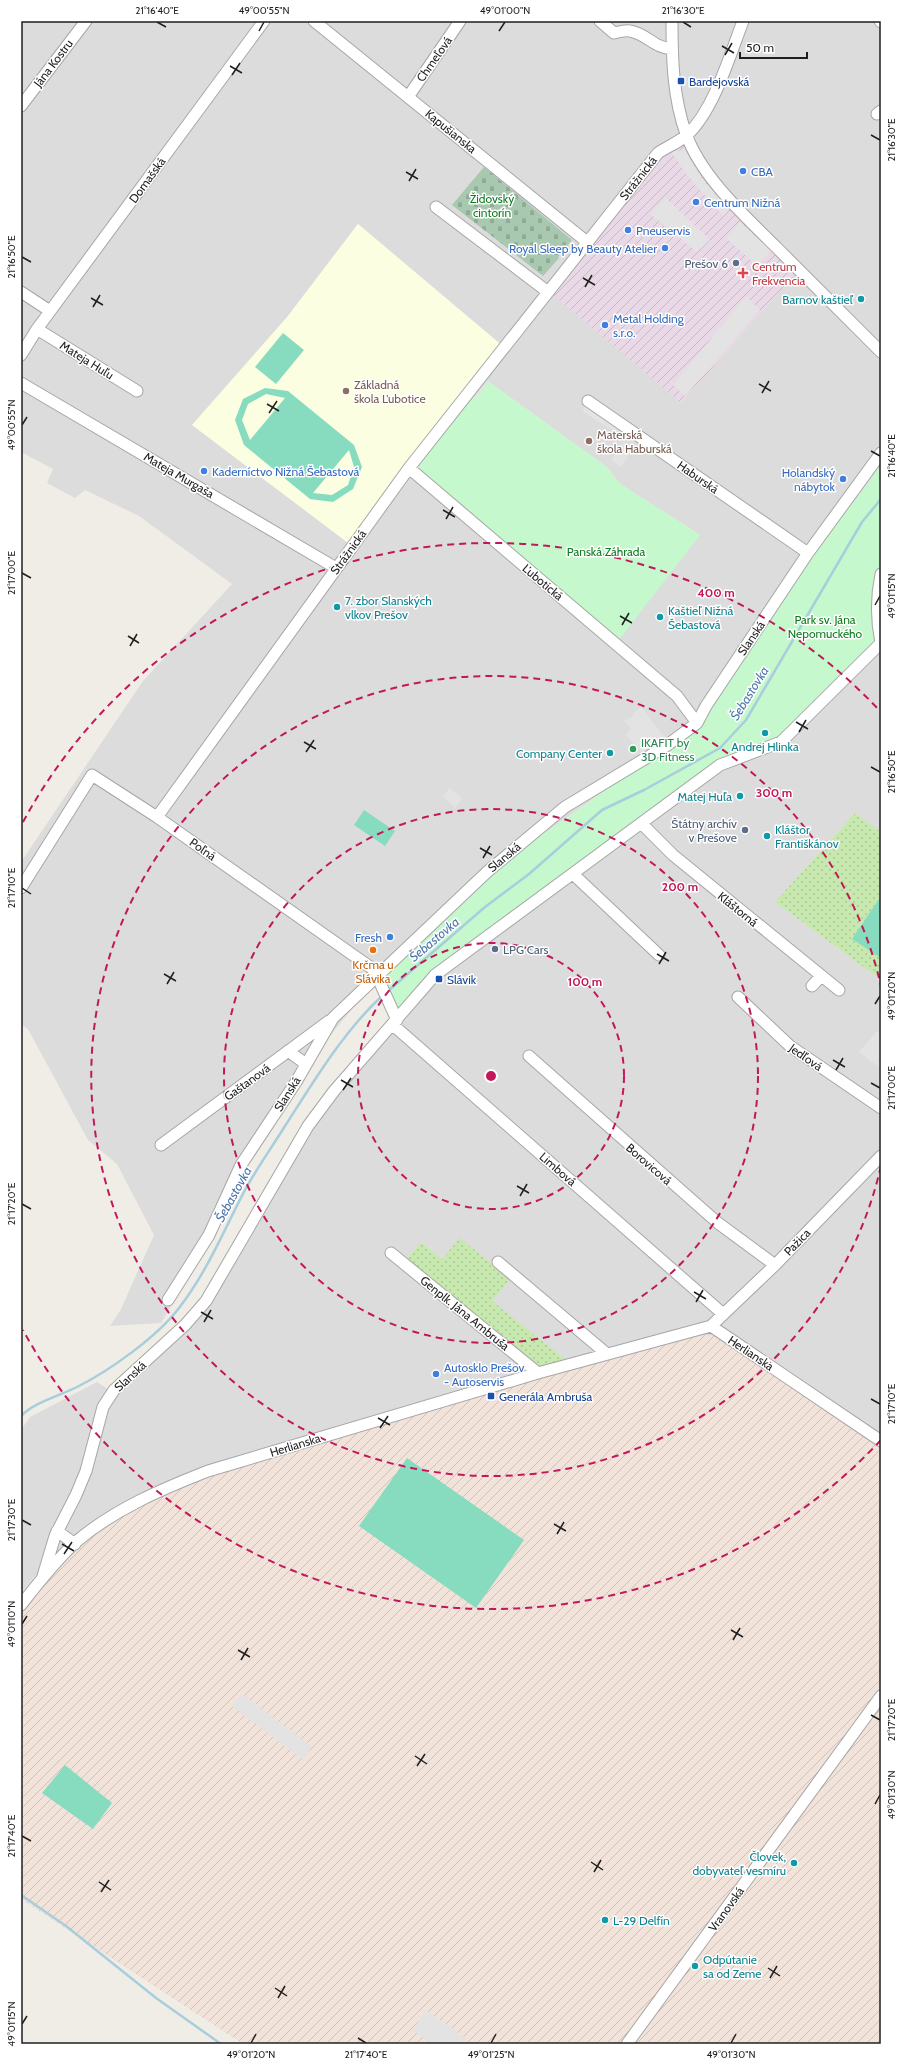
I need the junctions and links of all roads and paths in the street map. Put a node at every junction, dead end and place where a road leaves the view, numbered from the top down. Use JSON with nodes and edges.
{"nodes":[{"id":1,"x":86,"y":21,"type":"edge"},
{"id":2,"x":264,"y":21,"type":"edge"},
{"id":3,"x":314,"y":21,"type":"edge"},
{"id":4,"x":460,"y":21,"type":"edge"},
{"id":5,"x":600,"y":21,"type":"edge"},
{"id":6,"x":672,"y":21,"type":"edge"},
{"id":7,"x":743,"y":21,"type":"edge"},
{"id":8,"x":672,"y":49,"type":"junction"},
{"id":9,"x":408,"y":97,"type":"junction"},
{"id":10,"x":21,"y":106,"type":"edge"},
{"id":11,"x":686,"y":135,"type":"junction"},
{"id":12,"x":436,"y":207,"type":"dead end"},
{"id":13,"x":587,"y":242,"type":"junction"},
{"id":14,"x":21,"y":292,"type":"edge"},
{"id":15,"x":548,"y":292,"type":"junction"},
{"id":16,"x":50,"y":311,"type":"junction"},
{"id":17,"x":37,"y":329,"type":"junction"},
{"id":18,"x":881,"y":352,"type":"edge"},
{"id":19,"x":21,"y":355,"type":"edge"},
{"id":20,"x":21,"y":383,"type":"edge"},
{"id":21,"x":137,"y":391,"type":"dead end"},
{"id":22,"x":588,"y":401,"type":"dead end"},
{"id":23,"x":881,"y":453,"type":"edge"},
{"id":24,"x":409,"y":468,"type":"junction"},
{"id":25,"x":808,"y":553,"type":"junction"},
{"id":26,"x":336,"y":568,"type":"junction"},
{"id":27,"x":881,"y":574,"type":"edge"},
{"id":28,"x":881,"y":643,"type":"edge"},
{"id":29,"x":697,"y":723,"type":"junction"},
{"id":30,"x":157,"y":818,"type":"junction"},
{"id":31,"x":642,"y":824,"type":"junction"},
{"id":32,"x":573,"y":874,"type":"junction"},
{"id":33,"x":21,"y":888,"type":"edge"},
{"id":34,"x":659,"y":955,"type":"dead end"},
{"id":35,"x":821,"y":976,"type":"junction"},
{"id":36,"x":380,"y":979,"type":"junction"},
{"id":37,"x":812,"y":986,"type":"dead end"},
{"id":38,"x":839,"y":990,"type":"dead end"},
{"id":39,"x":738,"y":997,"type":"dead end"},
{"id":40,"x":333,"y":1018,"type":"junction"},
{"id":41,"x":395,"y":1022,"type":"junction"},
{"id":42,"x":785,"y":1050,"type":"dead end"},
{"id":43,"x":288,"y":1052,"type":"junction"},
{"id":44,"x":529,"y":1056,"type":"dead end"},
{"id":45,"x":306,"y":1064,"type":"junction"},
{"id":46,"x":881,"y":1108,"type":"edge"},
{"id":47,"x":881,"y":1116,"type":"edge"},
{"id":48,"x":161,"y":1145,"type":"dead end"},
{"id":49,"x":881,"y":1156,"type":"edge"},
{"id":50,"x":391,"y":1253,"type":"dead end"},
{"id":51,"x":498,"y":1262,"type":"dead end"},
{"id":52,"x":775,"y":1265,"type":"junction"},
{"id":53,"x":168,"y":1300,"type":"dead end"},
{"id":54,"x":722,"y":1313,"type":"junction"},
{"id":55,"x":711,"y":1326,"type":"junction"},
{"id":56,"x":607,"y":1354,"type":"junction"},
{"id":57,"x":538,"y":1373,"type":"junction"},
{"id":58,"x":881,"y":1441,"type":"edge"},
{"id":59,"x":57,"y":1531,"type":"junction"},
{"id":60,"x":75,"y":1544,"type":"junction"},
{"id":61,"x":43,"y":1576,"type":"junction"},
{"id":62,"x":21,"y":1605,"type":"edge"},
{"id":63,"x":881,"y":1696,"type":"edge"},
{"id":64,"x":627,"y":2044,"type":"edge"}],
"edges":[{"from":1,"to":10,"type":"street","name":"Jána Kostru"},
{"from":2,"to":16,"type":"street","name":"Domašská"},
{"from":3,"to":9,"type":"street","name":"Kapušianska"},
{"from":4,"to":9,"type":"street","name":"Chmeľová"},
{"from":5,"to":8,"type":"street"},
{"from":6,"to":8,"type":"street"},
{"from":7,"to":11,"type":"street","name":"Strážnická"},
{"from":8,"to":11,"type":"street"},
{"from":9,"to":13,"type":"street","name":"Kapušianska"},
{"from":11,"to":13,"type":"street","name":"Strážnická"},
{"from":11,"to":18,"type":"street"},
{"from":12,"to":15,"type":"street"},
{"from":13,"to":15,"type":"street","name":"Strážnická"},
{"from":14,"to":16,"type":"street"},
{"from":15,"to":24,"type":"street","name":"Strážnická"},
{"from":16,"to":17,"type":"street","name":"Domašská"},
{"from":17,"to":19,"type":"street","name":"Domašská"},
{"from":17,"to":21,"type":"street","name":"Mateja Huľu"},
{"from":20,"to":26,"type":"street","name":"Mateja Murgaša"},
{"from":22,"to":25,"type":"street","name":"Haburská"},
{"from":23,"to":25,"type":"street","name":"Slanská"},
{"from":24,"to":26,"type":"street","name":"Strážnická"},
{"from":24,"to":29,"type":"street","name":"Ľubotická"},
{"from":25,"to":29,"type":"street","name":"Slanská"},
{"from":26,"to":30,"type":"street","name":"Strážnická"},
{"from":27,"to":28,"type":"street","name":"Slanská"},
{"from":28,"to":31,"type":"street","name":"Slanská"},
{"from":29,"to":36,"type":"street","name":"Slanská"},
{"from":30,"to":33,"type":"street","name":"Poľná"},
{"from":30,"to":36,"type":"street","name":"Poľná"},
{"from":31,"to":32,"type":"street","name":"Slanská"},
{"from":31,"to":35,"type":"street","name":"Kláštorná"},
{"from":32,"to":34,"type":"street"},
{"from":32,"to":41,"type":"street","name":"Slanská"},
{"from":35,"to":37,"type":"street"},
{"from":35,"to":38,"type":"street","name":"Kláštorná"},
{"from":36,"to":40,"type":"street","name":"Slanská"},
{"from":36,"to":41,"type":"street","name":"Poľná"},
{"from":39,"to":46,"type":"street","name":"Jedľová"},
{"from":40,"to":43,"type":"street","name":"Gaštanová"},
{"from":40,"to":45,"type":"street","name":"Slanská"},
{"from":41,"to":54,"type":"street","name":"Limbová"},
{"from":41,"to":59,"type":"street","name":"Slanská"},
{"from":42,"to":47,"type":"street","name":"Jedľová"},
{"from":43,"to":45,"type":"street"},
{"from":43,"to":48,"type":"street","name":"Gaštanová"},
{"from":44,"to":52,"type":"street","name":"Borovicová"},
{"from":45,"to":53,"type":"street","name":"Slanská"},
{"from":49,"to":52,"type":"street","name":"Pažica"},
{"from":50,"to":57,"type":"street","name":"Genplk. Jána Ambruša"},
{"from":51,"to":56,"type":"street"},
{"from":52,"to":54,"type":"street","name":"Pažica"},
{"from":54,"to":55,"type":"street","name":"Pažica"},
{"from":55,"to":56,"type":"street","name":"Herlianska"},
{"from":55,"to":58,"type":"street","name":"Herlianska"},
{"from":56,"to":57,"type":"street","name":"Herlianska"},
{"from":57,"to":60,"type":"street","name":"Herlianska"},
{"from":59,"to":60,"type":"street"},
{"from":59,"to":61,"type":"street","name":"Slanská"},
{"from":60,"to":61,"type":"street","name":"Herlianska"},
{"from":61,"to":62,"type":"street","name":"Herlianska"},
{"from":63,"to":64,"type":"street","name":"Vranovská"}]}
